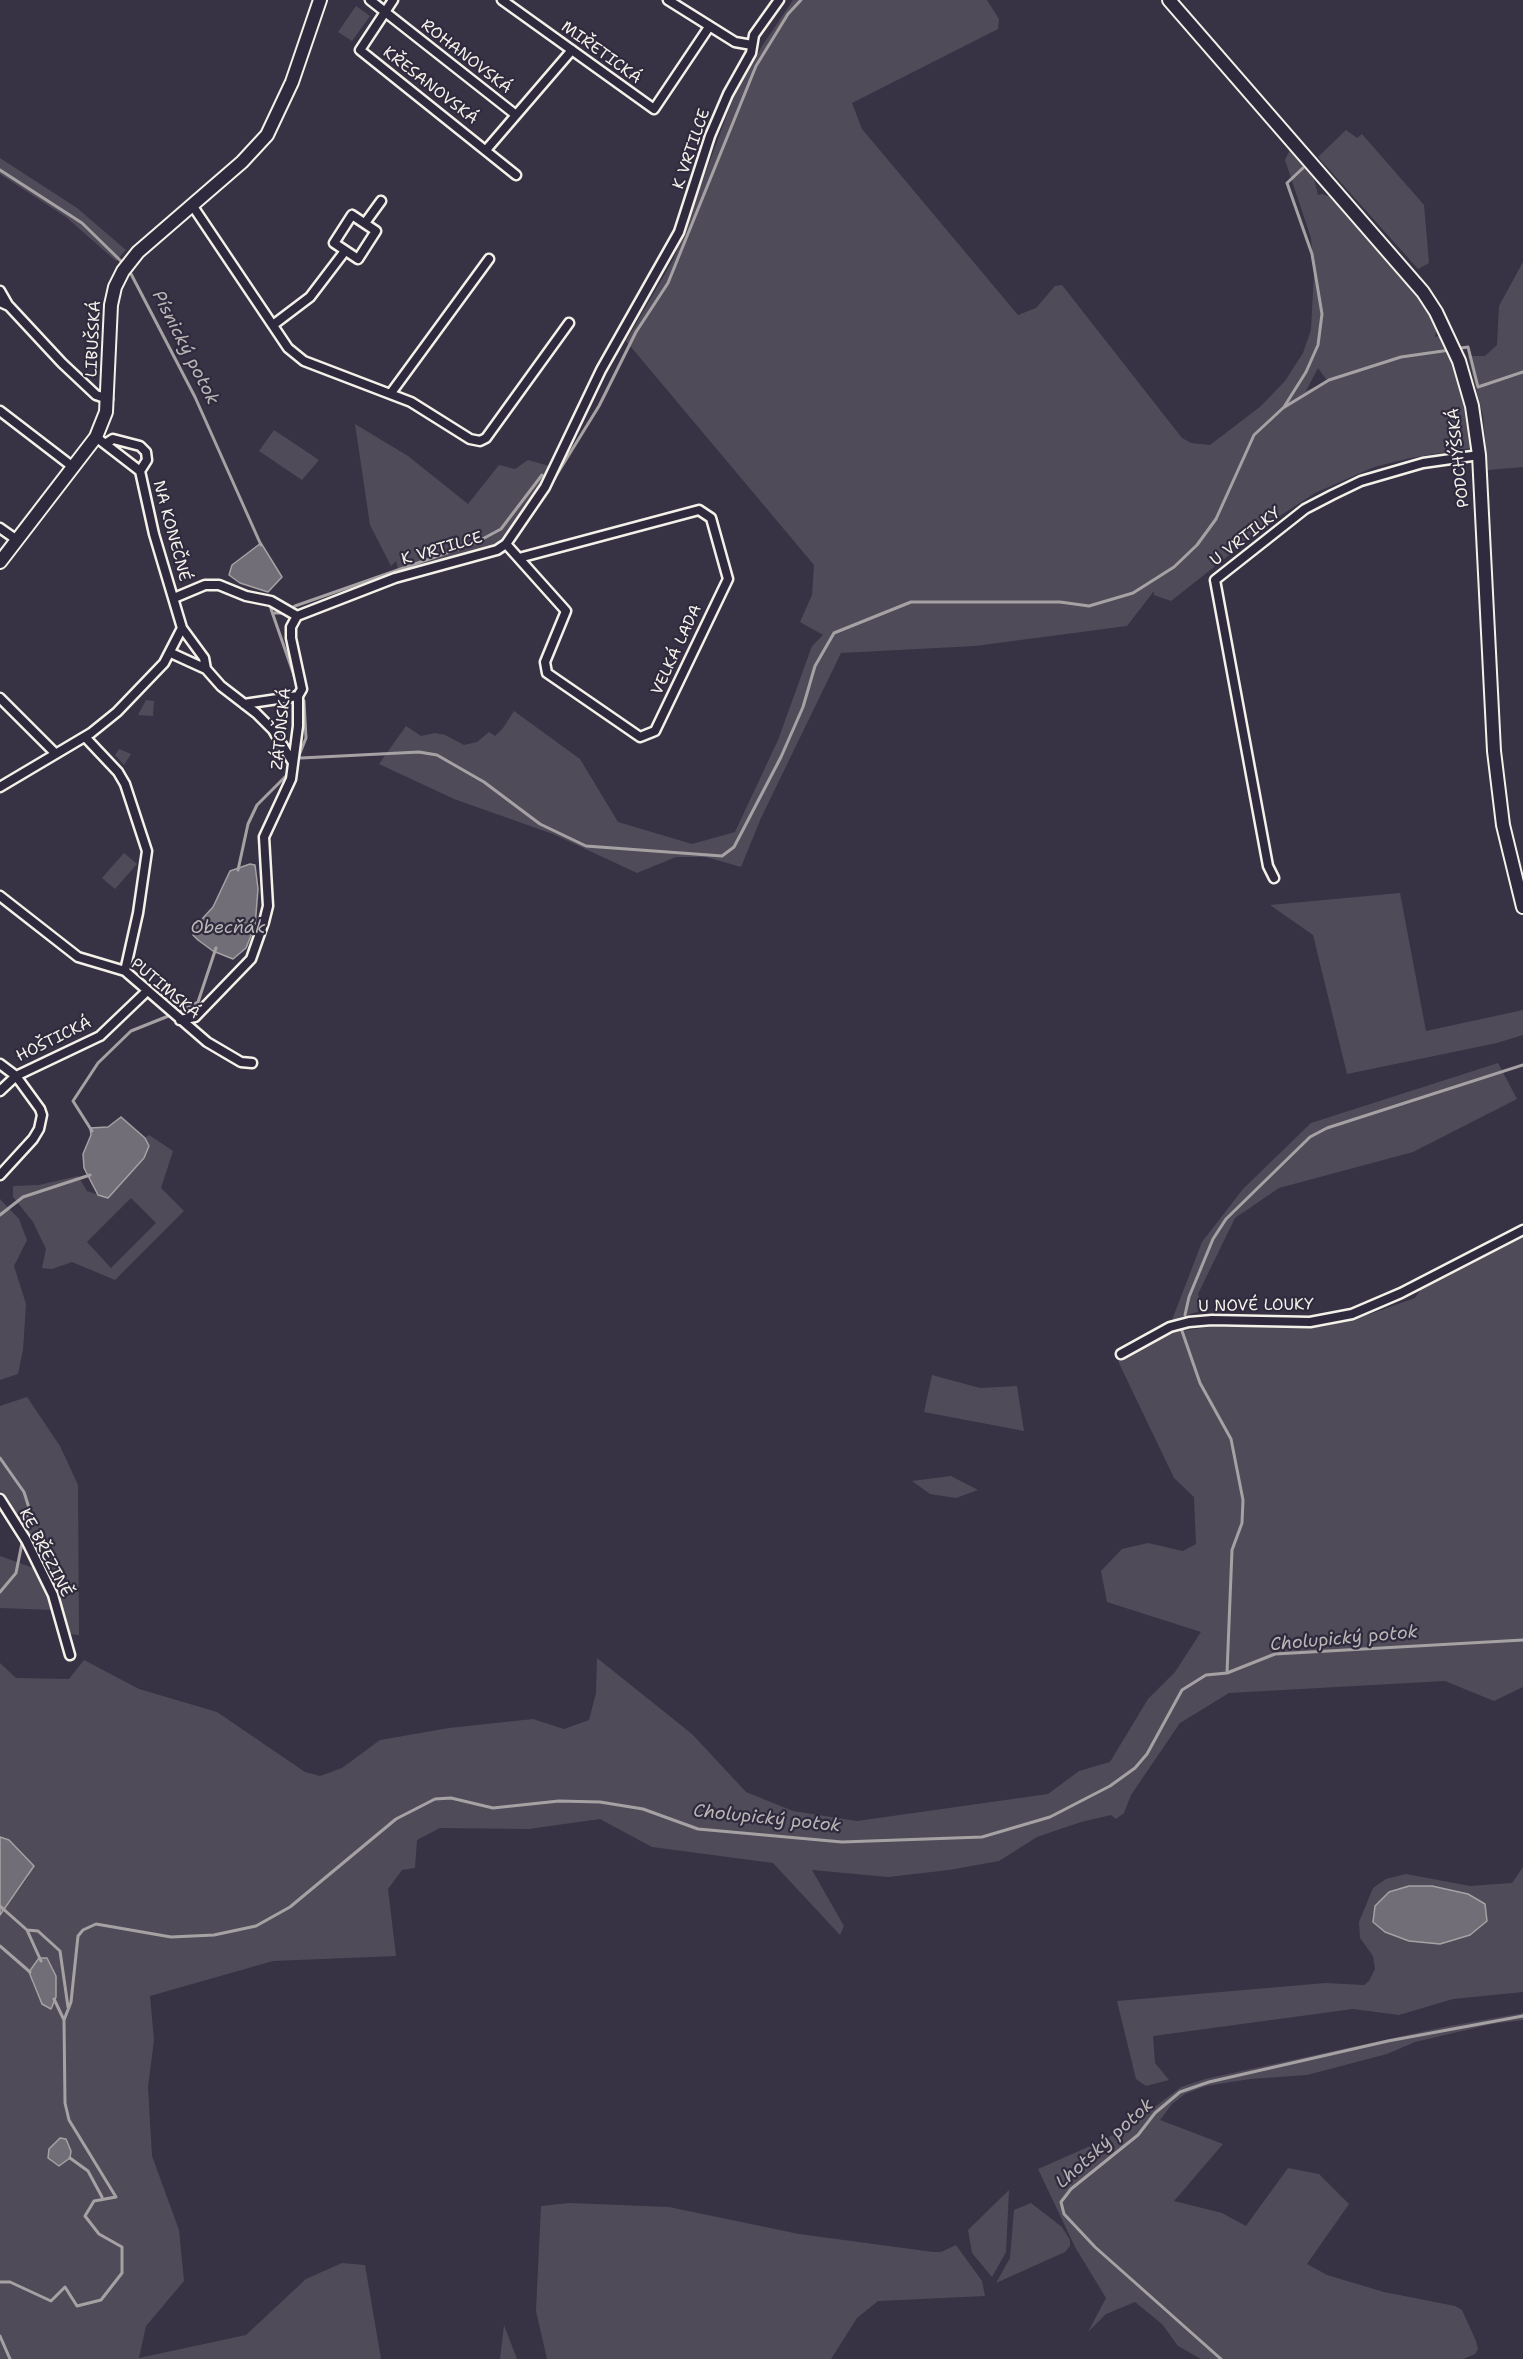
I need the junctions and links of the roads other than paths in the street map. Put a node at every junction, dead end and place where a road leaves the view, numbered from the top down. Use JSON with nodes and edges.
{"nodes":[{"id":1,"x":320,"y":0,"type":"edge"},
{"id":2,"x":370,"y":0,"type":"edge"},
{"id":3,"x":393,"y":0,"type":"edge"},
{"id":4,"x":502,"y":0,"type":"edge"},
{"id":5,"x":668,"y":0,"type":"edge"},
{"id":6,"x":779,"y":0,"type":"edge"},
{"id":7,"x":1168,"y":0,"type":"edge"},
{"id":8,"x":385,"y":11,"type":"junction"},
{"id":9,"x":709,"y":27,"type":"junction"},
{"id":10,"x":752,"y":45,"type":"junction"},
{"id":11,"x":572,"y":50,"type":"junction"},
{"id":12,"x":516,"y":115,"type":"junction"},
{"id":13,"x":486,"y":150,"type":"junction"},
{"id":14,"x":516,"y":175,"type":"dead end"},
{"id":15,"x":381,"y":201,"type":"dead end"},
{"id":16,"x":192,"y":205,"type":"junction"},
{"id":17,"x":365,"y":223,"type":"junction"},
{"id":18,"x":345,"y":251,"type":"junction"},
{"id":19,"x":489,"y":259,"type":"dead end"},
{"id":20,"x":0,"y":291,"type":"edge"},
{"id":21,"x":4,"y":304,"type":"edge"},
{"id":22,"x":569,"y":323,"type":"dead end"},
{"id":23,"x":273,"y":325,"type":"junction"},
{"id":24,"x":392,"y":393,"type":"junction"},
{"id":25,"x":108,"y":399,"type":"junction"},
{"id":26,"x":0,"y":411,"type":"edge"},
{"id":27,"x":100,"y":440,"type":"junction"},
{"id":28,"x":1479,"y":455,"type":"junction"},
{"id":29,"x":73,"y":467,"type":"junction"},
{"id":30,"x":140,"y":471,"type":"junction"},
{"id":31,"x":0,"y":528,"type":"edge"},
{"id":32,"x":17,"y":540,"type":"junction"},
{"id":33,"x":506,"y":544,"type":"junction"},
{"id":34,"x":519,"y":558,"type":"junction"},
{"id":35,"x":0,"y":562,"type":"edge"},
{"id":36,"x":174,"y":598,"type":"junction"},
{"id":37,"x":291,"y":611,"type":"junction"},
{"id":38,"x":182,"y":628,"type":"junction"},
{"id":39,"x":171,"y":653,"type":"junction"},
{"id":40,"x":206,"y":669,"type":"junction"},
{"id":41,"x":298,"y":696,"type":"junction"},
{"id":42,"x":0,"y":698,"type":"edge"},
{"id":43,"x":244,"y":704,"type":"junction"},
{"id":44,"x":86,"y":737,"type":"junction"},
{"id":45,"x":55,"y":753,"type":"junction"},
{"id":46,"x":292,"y":768,"type":"junction"},
{"id":47,"x":0,"y":787,"type":"edge"},
{"id":48,"x":1274,"y":878,"type":"dead end"},
{"id":49,"x":0,"y":896,"type":"edge"},
{"id":50,"x":1523,"y":907,"type":"edge"},
{"id":51,"x":124,"y":970,"type":"junction"},
{"id":52,"x":147,"y":991,"type":"junction"},
{"id":53,"x":176,"y":1016,"type":"junction"},
{"id":54,"x":252,"y":1063,"type":"dead end"},
{"id":55,"x":0,"y":1064,"type":"edge"},
{"id":56,"x":16,"y":1076,"type":"junction"},
{"id":57,"x":0,"y":1091,"type":"edge"},
{"id":58,"x":0,"y":1175,"type":"edge"},
{"id":59,"x":1523,"y":1230,"type":"edge"},
{"id":60,"x":1121,"y":1354,"type":"dead end"},
{"id":61,"x":0,"y":1499,"type":"edge"},
{"id":62,"x":70,"y":1655,"type":"dead end"}],
"edges":[{"from":1,"to":16,"type":"street","name":"LIBUŠSKÁ"},
{"from":2,"to":8,"type":"street","name":"ROHANOVSKÁ"},
{"from":3,"to":8,"type":"street"},
{"from":4,"to":11,"type":"street","name":"MIŘETICKÁ"},
{"from":5,"to":9,"type":"street"},
{"from":6,"to":10,"type":"street","name":"K VRTILCE"},
{"from":7,"to":28,"type":"street","name":"PODCHÝŠSKÁ"},
{"from":8,"to":12,"type":"street","name":"ROHANOVSKÁ"},
{"from":8,"to":13,"type":"street","name":"KŘESANOVSKÁ"},
{"from":9,"to":10,"type":"street"},
{"from":9,"to":11,"type":"street","name":"MIŘETICKÁ"},
{"from":10,"to":33,"type":"street","name":"K VRTILCE"},
{"from":11,"to":12,"type":"street"},
{"from":12,"to":13,"type":"street"},
{"from":13,"to":14,"type":"street","name":"KŘESANOVSKÁ"},
{"from":15,"to":17,"type":"street"},
{"from":16,"to":23,"type":"street"},
{"from":16,"to":25,"type":"street","name":"LIBUŠSKÁ"},
{"from":17,"to":18,"type":"street"},
{"from":17,"to":18,"type":"street"},
{"from":18,"to":23,"type":"street"},
{"from":19,"to":24,"type":"street"},
{"from":20,"to":21,"type":"street"},
{"from":21,"to":25,"type":"street"},
{"from":22,"to":24,"type":"street"},
{"from":23,"to":24,"type":"street"},
{"from":25,"to":27,"type":"street","name":"LIBUŠSKÁ"},
{"from":26,"to":29,"type":"street"},
{"from":27,"to":29,"type":"street","name":"LIBUŠSKÁ"},
{"from":27,"to":30,"type":"street","name":"NA KONEČNÉ"},
{"from":27,"to":30,"type":"street","name":"NA KONEČNÉ"},
{"from":28,"to":48,"type":"street","name":"U VRTILKY"},
{"from":28,"to":50,"type":"street","name":"PODCHÝŠSKÁ"},
{"from":29,"to":32,"type":"street","name":"LIBUŠSKÁ"},
{"from":30,"to":36,"type":"street","name":"NA KONEČNÉ"},
{"from":31,"to":32,"type":"street"},
{"from":32,"to":35,"type":"street","name":"LIBUŠSKÁ"},
{"from":33,"to":34,"type":"street","name":"VELKÁ LADA"},
{"from":33,"to":37,"type":"street","name":"K VRTILCE"},
{"from":34,"to":34,"type":"street","name":"VELKÁ LADA"},
{"from":36,"to":37,"type":"street"},
{"from":36,"to":38,"type":"street"},
{"from":37,"to":41,"type":"street","name":"ZÁTOŇSKÁ"},
{"from":38,"to":39,"type":"street"},
{"from":38,"to":40,"type":"street"},
{"from":39,"to":40,"type":"street"},
{"from":39,"to":44,"type":"street"},
{"from":40,"to":43,"type":"street"},
{"from":41,"to":43,"type":"street"},
{"from":41,"to":46,"type":"street","name":"ZÁTOŇSKÁ"},
{"from":42,"to":45,"type":"street"},
{"from":43,"to":46,"type":"street"},
{"from":44,"to":45,"type":"street"},
{"from":44,"to":51,"type":"street"},
{"from":45,"to":47,"type":"street"},
{"from":46,"to":53,"type":"street","name":"ZÁTOŇSKÁ"},
{"from":49,"to":51,"type":"street","name":"PUTIMSKÁ"},
{"from":51,"to":52,"type":"street","name":"PUTIMSKÁ"},
{"from":52,"to":53,"type":"street","name":"PUTIMSKÁ"},
{"from":52,"to":56,"type":"street","name":"HOŠTICKÁ"},
{"from":53,"to":54,"type":"street","name":"PUTIMSKÁ"},
{"from":55,"to":56,"type":"street"},
{"from":56,"to":57,"type":"street","name":"HOŠTICKÁ"},
{"from":56,"to":58,"type":"street"},
{"from":59,"to":60,"type":"street","name":"U NOVÉ LOUKY"},
{"from":61,"to":62,"type":"street","name":"KE BŘEZINĚ"}]}
